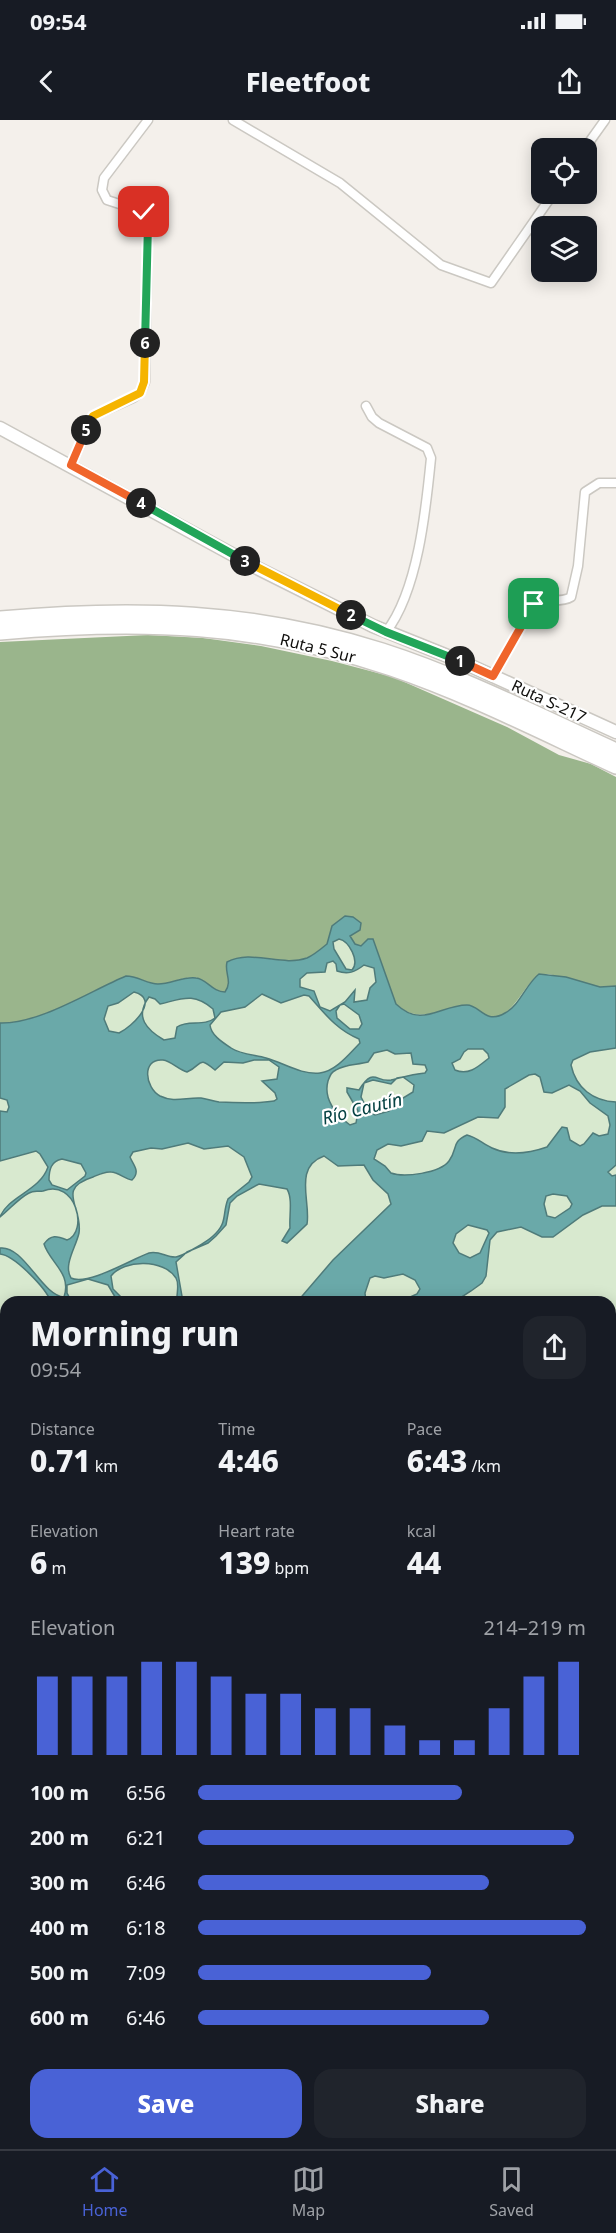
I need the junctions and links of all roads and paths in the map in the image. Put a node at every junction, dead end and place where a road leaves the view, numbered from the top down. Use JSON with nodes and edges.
{"nodes":[{"id":1,"x":148,"y":120,"type":"edge"},
{"id":2,"x":232,"y":120,"type":"edge"},
{"id":3,"x":605,"y":120,"type":"edge"},
{"id":4,"x":592,"y":138,"type":"edge"},
{"id":5,"x":546,"y":204,"type":"edge"},
{"id":6,"x":366,"y":406,"type":"dead end"},
{"id":7,"x":0,"y":428,"type":"edge"},
{"id":8,"x":71,"y":465,"type":"junction"},
{"id":9,"x":616,"y":483,"type":"edge"},
{"id":10,"x":0,"y":619,"type":"edge"},
{"id":11,"x":0,"y":632,"type":"edge"},
{"id":12,"x":386,"y":632,"type":"junction"},
{"id":13,"x":493,"y":676,"type":"junction"},
{"id":14,"x":616,"y":732,"type":"edge"},
{"id":15,"x":616,"y":752,"type":"edge"},
{"id":16,"x":616,"y":766,"type":"edge"}],
"edges":[{"from":1,"to":8,"type":"street"},
{"from":2,"to":5,"type":"street"},
{"from":3,"to":4,"type":"street"},
{"from":6,"to":12,"type":"street"},
{"from":7,"to":8,"type":"main road","name":"Ruta S-217"},
{"from":8,"to":12,"type":"main road","name":"Ruta S-217"},
{"from":9,"to":13,"type":"street"},
{"from":10,"to":15,"type":"highway","name":"Ruta 5 Sur"},
{"from":11,"to":16,"type":"highway","name":"Ruta 5 Sur"},
{"from":12,"to":13,"type":"main road","name":"Ruta S-217"},
{"from":13,"to":14,"type":"main road","name":"Ruta S-217"}]}
